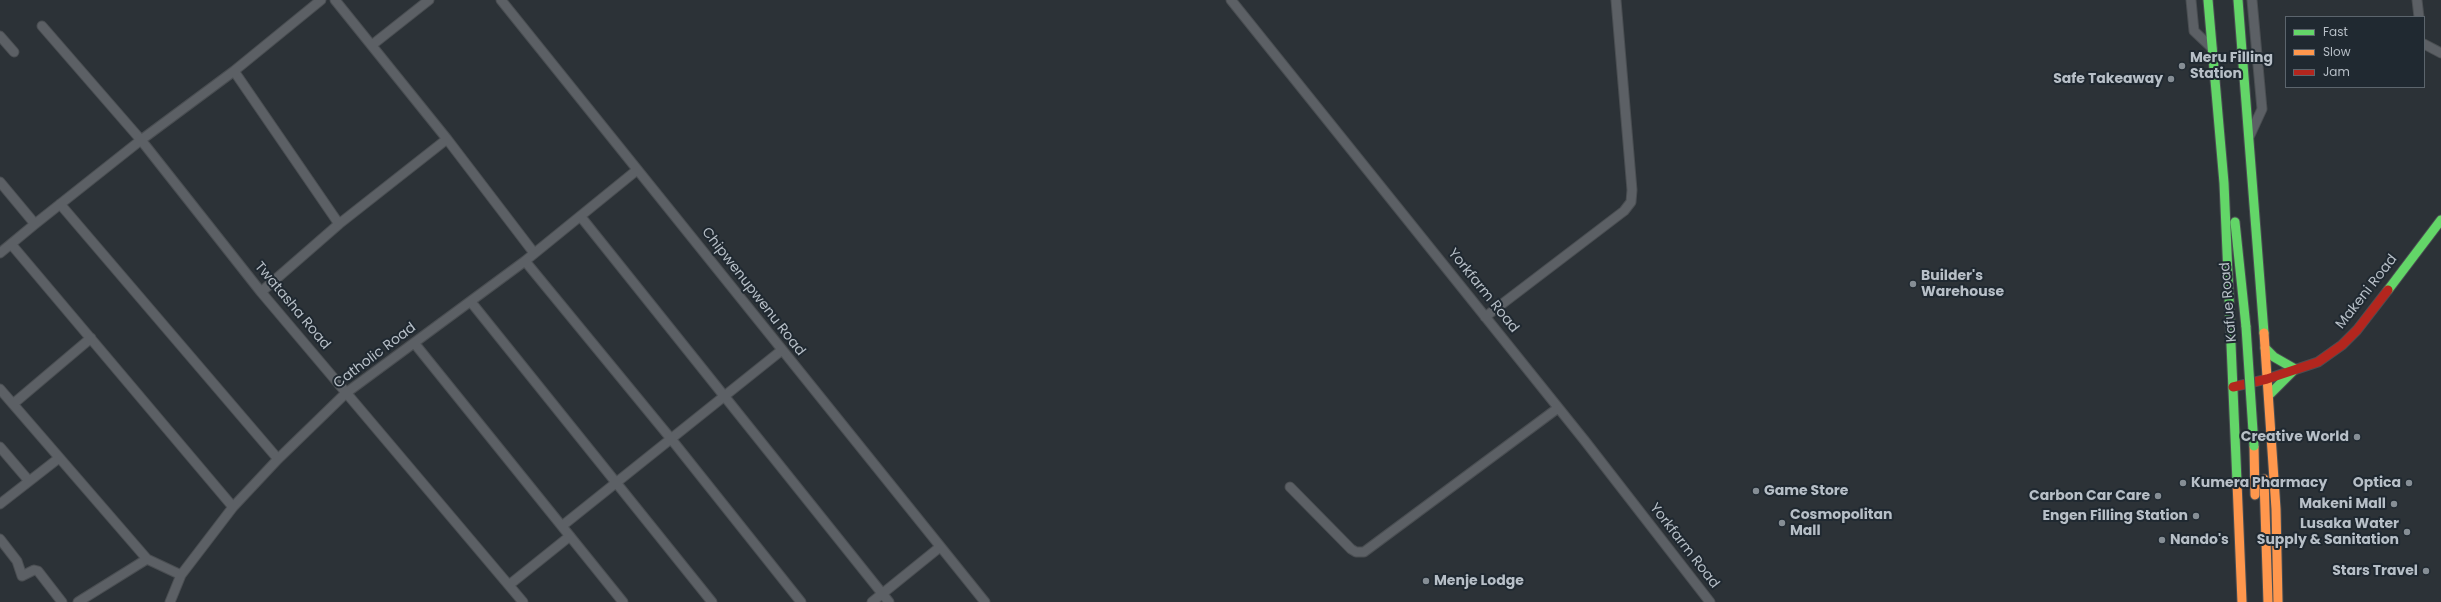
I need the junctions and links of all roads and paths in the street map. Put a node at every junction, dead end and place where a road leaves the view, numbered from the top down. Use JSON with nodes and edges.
{"nodes":[{"id":1,"x":321,"y":0,"type":"edge"},
{"id":2,"x":335,"y":0,"type":"edge"},
{"id":3,"x":429,"y":0,"type":"edge"},
{"id":4,"x":501,"y":0,"type":"edge"},
{"id":5,"x":1231,"y":0,"type":"edge"},
{"id":6,"x":1616,"y":0,"type":"edge"},
{"id":7,"x":2191,"y":0,"type":"edge"},
{"id":8,"x":2208,"y":0,"type":"edge"},
{"id":9,"x":2216,"y":0,"type":"edge"},
{"id":10,"x":2230,"y":0,"type":"edge"},
{"id":11,"x":2238,"y":0,"type":"edge"},
{"id":12,"x":2417,"y":0,"type":"edge"},
{"id":13,"x":2252,"y":4,"type":"edge"},
{"id":14,"x":2419,"y":16,"type":"edge"},
{"id":15,"x":42,"y":26,"type":"dead end"},
{"id":16,"x":0,"y":36,"type":"edge"},
{"id":17,"x":372,"y":45,"type":"junction"},
{"id":18,"x":2425,"y":45,"type":"edge"},
{"id":19,"x":2212,"y":48,"type":"junction"},
{"id":20,"x":14,"y":52,"type":"dead end"},
{"id":21,"x":2441,"y":53,"type":"edge"},
{"id":22,"x":234,"y":71,"type":"junction"},
{"id":23,"x":2237,"y":119,"type":"dead end"},
{"id":24,"x":447,"y":139,"type":"junction"},
{"id":25,"x":141,"y":140,"type":"junction"},
{"id":26,"x":2248,"y":140,"type":"junction"},
{"id":27,"x":637,"y":170,"type":"junction"},
{"id":28,"x":2242,"y":177,"type":"dead end"},
{"id":29,"x":0,"y":182,"type":"edge"},
{"id":30,"x":60,"y":204,"type":"junction"},
{"id":31,"x":581,"y":217,"type":"junction"},
{"id":32,"x":2441,"y":220,"type":"edge"},
{"id":33,"x":35,"y":224,"type":"junction"},
{"id":34,"x":339,"y":224,"type":"junction"},
{"id":35,"x":11,"y":244,"type":"junction"},
{"id":36,"x":0,"y":253,"type":"edge"},
{"id":37,"x":534,"y":253,"type":"junction"},
{"id":38,"x":525,"y":261,"type":"junction"},
{"id":39,"x":261,"y":292,"type":"junction"},
{"id":40,"x":471,"y":302,"type":"junction"},
{"id":41,"x":1485,"y":317,"type":"junction"},
{"id":42,"x":91,"y":338,"type":"junction"},
{"id":43,"x":415,"y":344,"type":"junction"},
{"id":44,"x":2265,"y":348,"type":"junction"},
{"id":45,"x":782,"y":350,"type":"junction"},
{"id":46,"x":2295,"y":369,"type":"junction"},
{"id":47,"x":2267,"y":379,"type":"junction"},
{"id":48,"x":2233,"y":387,"type":"junction"},
{"id":49,"x":0,"y":389,"type":"edge"},
{"id":50,"x":346,"y":393,"type":"junction"},
{"id":51,"x":2269,"y":395,"type":"junction"},
{"id":52,"x":725,"y":396,"type":"junction"},
{"id":53,"x":13,"y":404,"type":"junction"},
{"id":54,"x":1558,"y":408,"type":"junction"},
{"id":55,"x":672,"y":440,"type":"junction"},
{"id":56,"x":0,"y":447,"type":"edge"},
{"id":57,"x":59,"y":458,"type":"junction"},
{"id":58,"x":278,"y":459,"type":"junction"},
{"id":59,"x":29,"y":481,"type":"junction"},
{"id":60,"x":617,"y":483,"type":"junction"},
{"id":61,"x":1290,"y":487,"type":"dead end"},
{"id":62,"x":0,"y":504,"type":"edge"},
{"id":63,"x":233,"y":507,"type":"junction"},
{"id":64,"x":2255,"y":508,"type":"dead end"},
{"id":65,"x":562,"y":526,"type":"junction"},
{"id":66,"x":570,"y":536,"type":"junction"},
{"id":67,"x":0,"y":540,"type":"edge"},
{"id":68,"x":940,"y":547,"type":"junction"},
{"id":69,"x":147,"y":559,"type":"junction"},
{"id":70,"x":181,"y":575,"type":"junction"},
{"id":71,"x":509,"y":585,"type":"junction"},
{"id":72,"x":882,"y":593,"type":"junction"},
{"id":73,"x":62,"y":602,"type":"edge"},
{"id":74,"x":78,"y":602,"type":"edge"},
{"id":75,"x":170,"y":602,"type":"edge"},
{"id":76,"x":523,"y":602,"type":"edge"},
{"id":77,"x":623,"y":602,"type":"edge"},
{"id":78,"x":712,"y":602,"type":"edge"},
{"id":79,"x":801,"y":602,"type":"edge"},
{"id":80,"x":872,"y":602,"type":"edge"},
{"id":81,"x":889,"y":602,"type":"edge"},
{"id":82,"x":984,"y":602,"type":"edge"},
{"id":83,"x":1710,"y":602,"type":"edge"},
{"id":84,"x":2242,"y":602,"type":"edge"},
{"id":85,"x":2268,"y":602,"type":"edge"},
{"id":86,"x":2278,"y":602,"type":"edge"}],
"edges":[{"from":1,"to":22,"type":"street"},
{"from":2,"to":17,"type":"street"},
{"from":3,"to":17,"type":"street"},
{"from":4,"to":27,"type":"street","name":"Chipwenupwenu Road"},
{"from":5,"to":41,"type":"street","name":"Yorkfarm Road"},
{"from":6,"to":41,"type":"street"},
{"from":7,"to":19,"type":"street"},
{"from":8,"to":19,"type":"main road","name":"Kafue Road"},
{"from":9,"to":64,"type":"main road","name":"Kafue Road","bridge":true},
{"from":10,"to":23,"type":"main road"},
{"from":11,"to":26,"type":"main road"},
{"from":12,"to":14,"type":"street"},
{"from":13,"to":26,"type":"street"},
{"from":15,"to":25,"type":"street","name":"Twatasha Road"},
{"from":16,"to":20,"type":"street"},
{"from":17,"to":24,"type":"street"},
{"from":18,"to":21,"type":"street"},
{"from":19,"to":48,"type":"main road","name":"Kafue Road"},
{"from":22,"to":25,"type":"street"},
{"from":22,"to":34,"type":"street"},
{"from":24,"to":34,"type":"street"},
{"from":24,"to":37,"type":"street"},
{"from":25,"to":30,"type":"street"},
{"from":25,"to":39,"type":"street","name":"Twatasha Road"},
{"from":26,"to":44,"type":"main road"},
{"from":27,"to":31,"type":"street","name":"Catholic Road"},
{"from":27,"to":45,"type":"street","name":"Chipwenupwenu Road"},
{"from":28,"to":85,"type":"main road","name":"Kafue Road"},
{"from":29,"to":33,"type":"street"},
{"from":30,"to":33,"type":"street"},
{"from":30,"to":58,"type":"street"},
{"from":31,"to":37,"type":"street","name":"Catholic Road"},
{"from":31,"to":52,"type":"street"},
{"from":32,"to":46,"type":"main road","name":"Makeni Road"},
{"from":33,"to":35,"type":"street"},
{"from":34,"to":39,"type":"street"},
{"from":35,"to":36,"type":"street"},
{"from":35,"to":42,"type":"street"},
{"from":37,"to":38,"type":"street","name":"Catholic Road"},
{"from":38,"to":40,"type":"street","name":"Catholic Road"},
{"from":38,"to":55,"type":"street"},
{"from":39,"to":50,"type":"street","name":"Twatasha Road"},
{"from":40,"to":43,"type":"street","name":"Catholic Road"},
{"from":40,"to":60,"type":"street"},
{"from":41,"to":54,"type":"street","name":"Yorkfarm Road"},
{"from":42,"to":53,"type":"street"},
{"from":42,"to":63,"type":"street"},
{"from":43,"to":50,"type":"street","name":"Catholic Road"},
{"from":43,"to":65,"type":"street"},
{"from":44,"to":46,"type":"main road"},
{"from":44,"to":47,"type":"main road"},
{"from":45,"to":52,"type":"street"},
{"from":45,"to":68,"type":"street","name":"Chipwenupwenu Road"},
{"from":46,"to":47,"type":"main road","name":"Makeni Road"},
{"from":46,"to":51,"type":"main road"},
{"from":47,"to":48,"type":"main road","name":"Makeni Road"},
{"from":47,"to":51,"type":"main road"},
{"from":48,"to":84,"type":"main road","name":"Kafue Road"},
{"from":49,"to":53,"type":"street"},
{"from":50,"to":58,"type":"street","name":"Catholic Road"},
{"from":50,"to":71,"type":"street","name":"Twatasha Road"},
{"from":51,"to":86,"type":"main road"},
{"from":52,"to":55,"type":"street"},
{"from":52,"to":72,"type":"street"},
{"from":53,"to":57,"type":"street"},
{"from":54,"to":61,"type":"street"},
{"from":54,"to":83,"type":"street","name":"Yorkfarm Road"},
{"from":55,"to":60,"type":"street"},
{"from":55,"to":79,"type":"street"},
{"from":56,"to":59,"type":"street"},
{"from":57,"to":59,"type":"street"},
{"from":57,"to":69,"type":"street"},
{"from":58,"to":63,"type":"street","name":"Catholic Road"},
{"from":59,"to":62,"type":"street"},
{"from":60,"to":65,"type":"street"},
{"from":60,"to":78,"type":"street"},
{"from":63,"to":70,"type":"street","name":"Catholic Road"},
{"from":65,"to":66,"type":"street"},
{"from":66,"to":71,"type":"street"},
{"from":66,"to":77,"type":"street"},
{"from":67,"to":73,"type":"street"},
{"from":68,"to":72,"type":"street"},
{"from":68,"to":82,"type":"street","name":"Chipwenupwenu Road"},
{"from":69,"to":70,"type":"street"},
{"from":69,"to":74,"type":"street"},
{"from":70,"to":75,"type":"street","name":"Catholic Road"},
{"from":71,"to":76,"type":"street","name":"Twatasha Road"},
{"from":72,"to":80,"type":"street"},
{"from":72,"to":81,"type":"street"}]}
